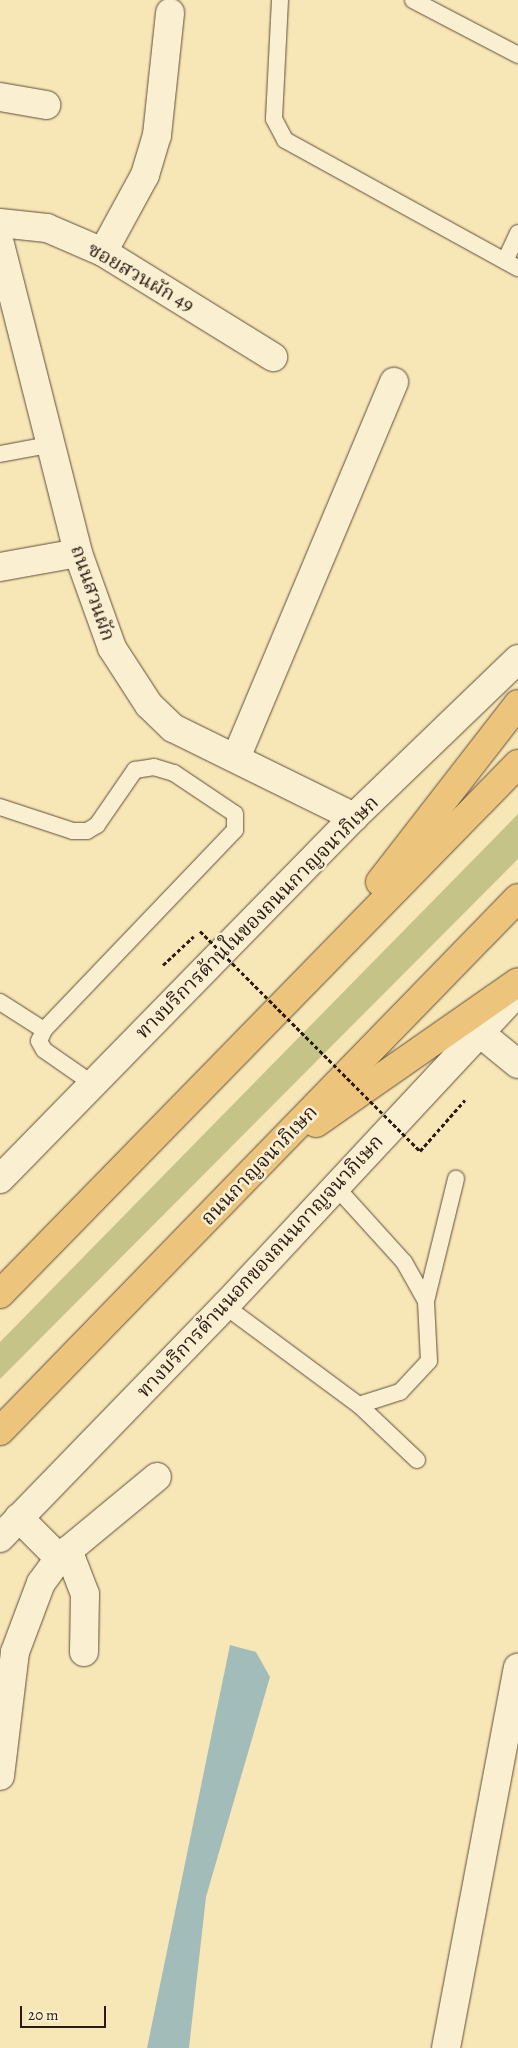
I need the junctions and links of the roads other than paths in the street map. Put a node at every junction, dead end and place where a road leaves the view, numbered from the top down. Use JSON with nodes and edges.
{"nodes":[{"id":1,"x":280,"y":0,"type":"edge"},
{"id":2,"x":413,"y":0,"type":"edge"},
{"id":3,"x":170,"y":13,"type":"dead end"},
{"id":4,"x":518,"y":56,"type":"edge"},
{"id":5,"x":0,"y":97,"type":"edge"},
{"id":6,"x":46,"y":106,"type":"dead end"},
{"id":7,"x":0,"y":223,"type":"edge"},
{"id":8,"x":518,"y":233,"type":"edge"},
{"id":9,"x":0,"y":244,"type":"edge"},
{"id":10,"x":103,"y":252,"type":"junction"},
{"id":11,"x":511,"y":265,"type":"edge"},
{"id":12,"x":273,"y":357,"type":"dead end"},
{"id":13,"x":394,"y":382,"type":"dead end"},
{"id":14,"x":49,"y":445,"type":"junction"},
{"id":15,"x":0,"y":454,"type":"edge"},
{"id":16,"x":78,"y":553,"type":"junction"},
{"id":17,"x":0,"y":566,"type":"edge"},
{"id":18,"x":518,"y":659,"type":"edge"},
{"id":19,"x":518,"y":704,"type":"edge"},
{"id":20,"x":236,"y":758,"type":"junction"},
{"id":21,"x":518,"y":764,"type":"edge"},
{"id":22,"x":0,"y":807,"type":"edge"},
{"id":23,"x":354,"y":818,"type":"junction"},
{"id":24,"x":518,"y":898,"type":"edge"},
{"id":25,"x":305,"y":978,"type":"junction"},
{"id":26,"x":518,"y":982,"type":"edge"},
{"id":27,"x":518,"y":992,"type":"edge"},
{"id":28,"x":0,"y":1002,"type":"edge"},
{"id":29,"x":44,"y":1030,"type":"junction"},
{"id":30,"x":480,"y":1033,"type":"junction"},
{"id":31,"x":518,"y":1064,"type":"edge"},
{"id":32,"x":93,"y":1084,"type":"junction"},
{"id":33,"x":263,"y":1160,"type":"junction"},
{"id":34,"x":0,"y":1179,"type":"edge"},
{"id":35,"x":456,"y":1179,"type":"dead end"},
{"id":36,"x":335,"y":1186,"type":"junction"},
{"id":37,"x":0,"y":1294,"type":"edge"},
{"id":38,"x":426,"y":1301,"type":"junction"},
{"id":39,"x":225,"y":1306,"type":"junction"},
{"id":40,"x":30,"y":1400,"type":"junction"},
{"id":41,"x":359,"y":1405,"type":"junction"},
{"id":42,"x":0,"y":1431,"type":"edge"},
{"id":43,"x":0,"y":1450,"type":"edge"},
{"id":44,"x":417,"y":1460,"type":"dead end"},
{"id":45,"x":157,"y":1477,"type":"dead end"},
{"id":46,"x":19,"y":1518,"type":"junction"},
{"id":47,"x":0,"y":1538,"type":"edge"},
{"id":48,"x":63,"y":1554,"type":"junction"},
{"id":49,"x":84,"y":1652,"type":"dead end"},
{"id":50,"x":518,"y":1668,"type":"edge"},
{"id":51,"x":0,"y":1776,"type":"edge"},
{"id":52,"x":446,"y":2048,"type":"edge"}],
"edges":[{"from":1,"to":11,"type":"lane"},
{"from":2,"to":4,"type":"lane"},
{"from":3,"to":10,"type":"street"},
{"from":5,"to":6,"type":"street"},
{"from":7,"to":10,"type":"street","name":"ซอยสวนผัก 49"},
{"from":8,"to":11,"type":"lane"},
{"from":9,"to":14,"type":"street","name":"ถนนสวนผัก"},
{"from":10,"to":12,"type":"street","name":"ซอยสวนผัก 49"},
{"from":13,"to":20,"type":"street"},
{"from":14,"to":15,"type":"lane"},
{"from":14,"to":16,"type":"street","name":"ถนนสวนผัก"},
{"from":16,"to":17,"type":"street"},
{"from":16,"to":20,"type":"street","name":"ถนนสวนผัก"},
{"from":18,"to":23,"type":"street","name":"ทางบริการด้านในของถนนกาญจนาภิเษก"},
{"from":19,"to":25,"type":"highway"},
{"from":20,"to":23,"type":"street","name":"ถนนสวนผัก"},
{"from":21,"to":25,"type":"highway"},
{"from":22,"to":29,"type":"lane"},
{"from":23,"to":32,"type":"street","name":"ทางบริการด้านในของถนนกาญจนาภิเษก"},
{"from":24,"to":33,"type":"highway","name":"ถนนกาญจนาภิเษก"},
{"from":25,"to":37,"type":"highway"},
{"from":26,"to":33,"type":"highway"},
{"from":27,"to":30,"type":"street","name":"ทางบริการด้านนอกของถนนกาญจนาภิเษก"},
{"from":28,"to":29,"type":"lane"},
{"from":29,"to":32,"type":"lane"},
{"from":30,"to":31,"type":"street"},
{"from":30,"to":36,"type":"street","name":"ทางบริการด้านนอกของถนนกาญจนาภิเษก"},
{"from":32,"to":34,"type":"street","name":"ทางบริการด้านในของถนนกาญจนาภิเษก"},
{"from":33,"to":40,"type":"highway","name":"ถนนกาญจนาภิเษก"},
{"from":35,"to":38,"type":"lane"},
{"from":36,"to":38,"type":"lane"},
{"from":36,"to":39,"type":"street","name":"ทางบริการด้านนอกของถนนกาญจนาภิเษก"},
{"from":38,"to":41,"type":"lane"},
{"from":39,"to":41,"type":"lane"},
{"from":39,"to":46,"type":"street","name":"ทางบริการด้านนอกของถนนกาญจนาภิเษก"},
{"from":40,"to":42,"type":"highway","name":"ถนนกาญจนาภิเษก"},
{"from":40,"to":43,"type":"highway"},
{"from":41,"to":44,"type":"lane"},
{"from":45,"to":48,"type":"street"},
{"from":46,"to":47,"type":"street","name":"ทางบริการด้านนอกของถนนกาญจนาภิเษก"},
{"from":46,"to":48,"type":"street"},
{"from":48,"to":49,"type":"street"},
{"from":48,"to":51,"type":"street"},
{"from":50,"to":52,"type":"street"}]}
